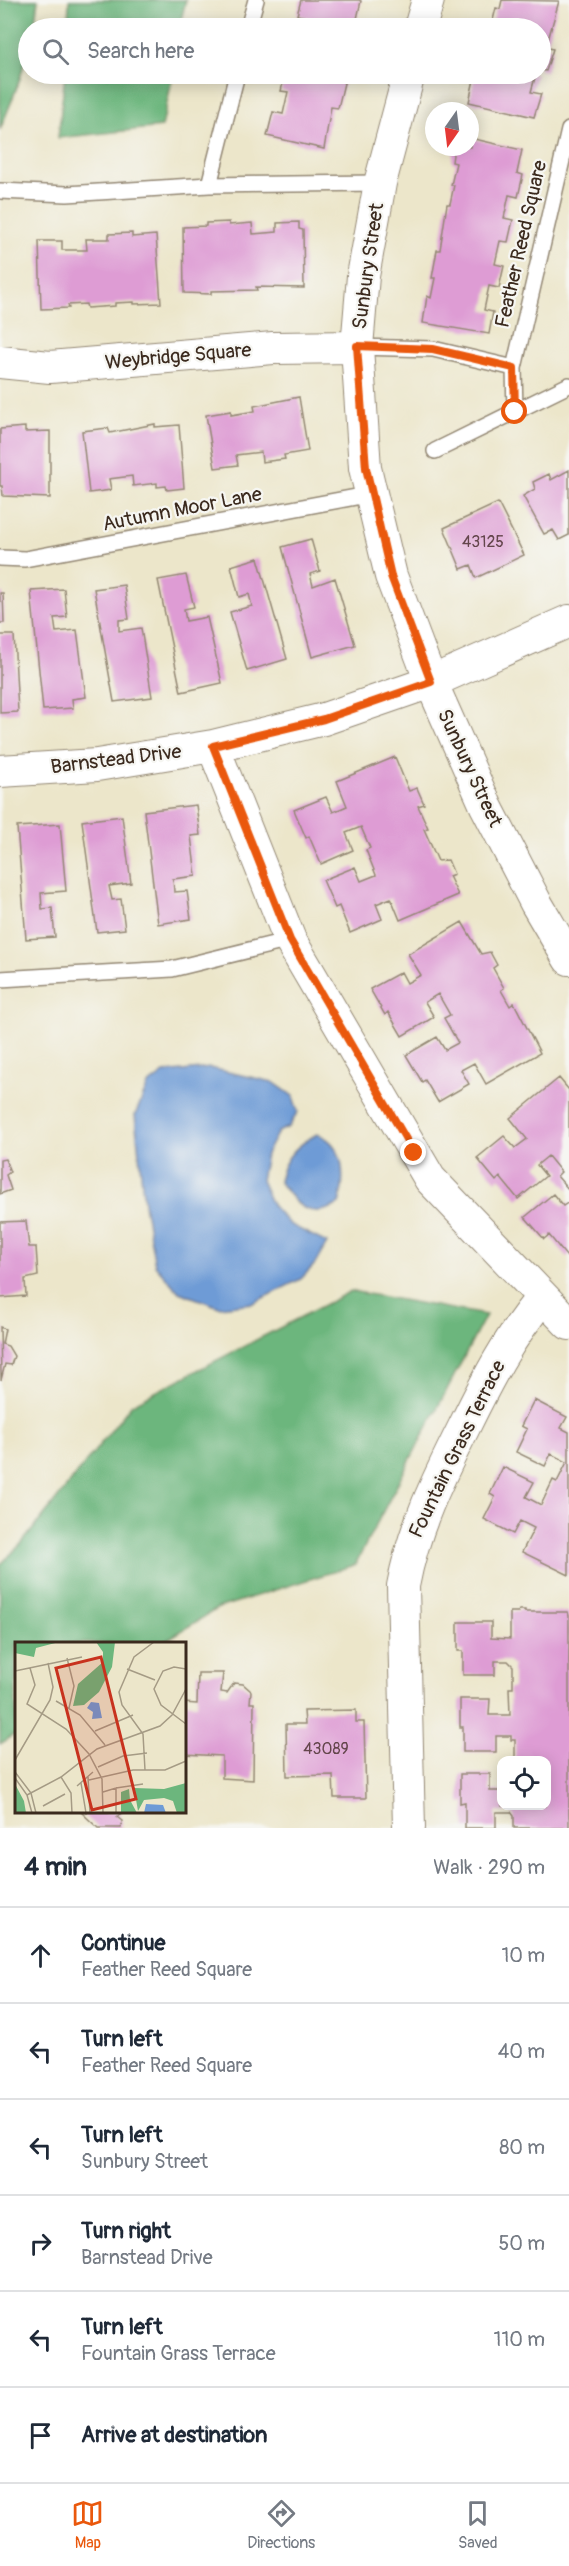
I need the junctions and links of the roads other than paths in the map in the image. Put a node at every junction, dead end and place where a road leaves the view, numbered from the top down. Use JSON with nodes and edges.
{"nodes":[{"id":1,"x":255,"y":0,"type":"edge"},
{"id":2,"x":428,"y":0,"type":"edge"},
{"id":3,"x":250,"y":18,"type":"edge"},
{"id":4,"x":423,"y":18,"type":"edge"},
{"id":5,"x":234,"y":84,"type":"edge"},
{"id":6,"x":406,"y":84,"type":"edge"},
{"id":7,"x":569,"y":130,"type":"edge"},
{"id":8,"x":380,"y":183,"type":"junction"},
{"id":9,"x":209,"y":185,"type":"junction"},
{"id":10,"x":0,"y":191,"type":"edge"},
{"id":11,"x":357,"y":346,"type":"junction"},
{"id":12,"x":0,"y":362,"type":"edge"},
{"id":13,"x":514,"y":368,"type":"junction"},
{"id":14,"x":569,"y":385,"type":"edge"},
{"id":15,"x":515,"y":412,"type":"junction"},
{"id":16,"x":435,"y":452,"type":"dead end"},
{"id":17,"x":372,"y":494,"type":"junction"},
{"id":18,"x":0,"y":558,"type":"edge"},
{"id":19,"x":569,"y":621,"type":"edge"},
{"id":20,"x":431,"y":682,"type":"junction"},
{"id":21,"x":213,"y":746,"type":"junction"},
{"id":22,"x":0,"y":771,"type":"edge"},
{"id":23,"x":290,"y":940,"type":"junction"},
{"id":24,"x":569,"y":959,"type":"edge"},
{"id":25,"x":0,"y":979,"type":"edge"},
{"id":26,"x":542,"y":1298,"type":"junction"},
{"id":27,"x":569,"y":1324,"type":"edge"},
{"id":28,"x":409,"y":1828,"type":"edge"}],
"edges":[{"from":1,"to":3,"type":"lane"},
{"from":2,"to":4,"type":"street"},
{"from":5,"to":9,"type":"lane"},
{"from":6,"to":8,"type":"street","name":"Sunbury Street"},
{"from":7,"to":13,"type":"lane","name":"Feather Reed Square"},
{"from":8,"to":9,"type":"lane"},
{"from":8,"to":11,"type":"street","name":"Sunbury Street"},
{"from":9,"to":10,"type":"lane"},
{"from":11,"to":12,"type":"street","name":"Weybridge Square"},
{"from":11,"to":13,"type":"lane"},
{"from":11,"to":17,"type":"street","name":"Sunbury Street"},
{"from":13,"to":15,"type":"lane","name":"Feather Reed Square"},
{"from":14,"to":15,"type":"lane"},
{"from":15,"to":16,"type":"lane"},
{"from":17,"to":18,"type":"lane","name":"Autumn Moor Lane"},
{"from":17,"to":20,"type":"street","name":"Sunbury Street"},
{"from":19,"to":20,"type":"street","name":"Barnstead Drive"},
{"from":20,"to":21,"type":"street","name":"Barnstead Drive"},
{"from":20,"to":24,"type":"street","name":"Sunbury Street"},
{"from":21,"to":22,"type":"street","name":"Barnstead Drive"},
{"from":21,"to":23,"type":"street"},
{"from":23,"to":25,"type":"lane"},
{"from":23,"to":26,"type":"street"},
{"from":26,"to":27,"type":"street"},
{"from":26,"to":28,"type":"street","name":"Fountain Grass Terrace"}]}
